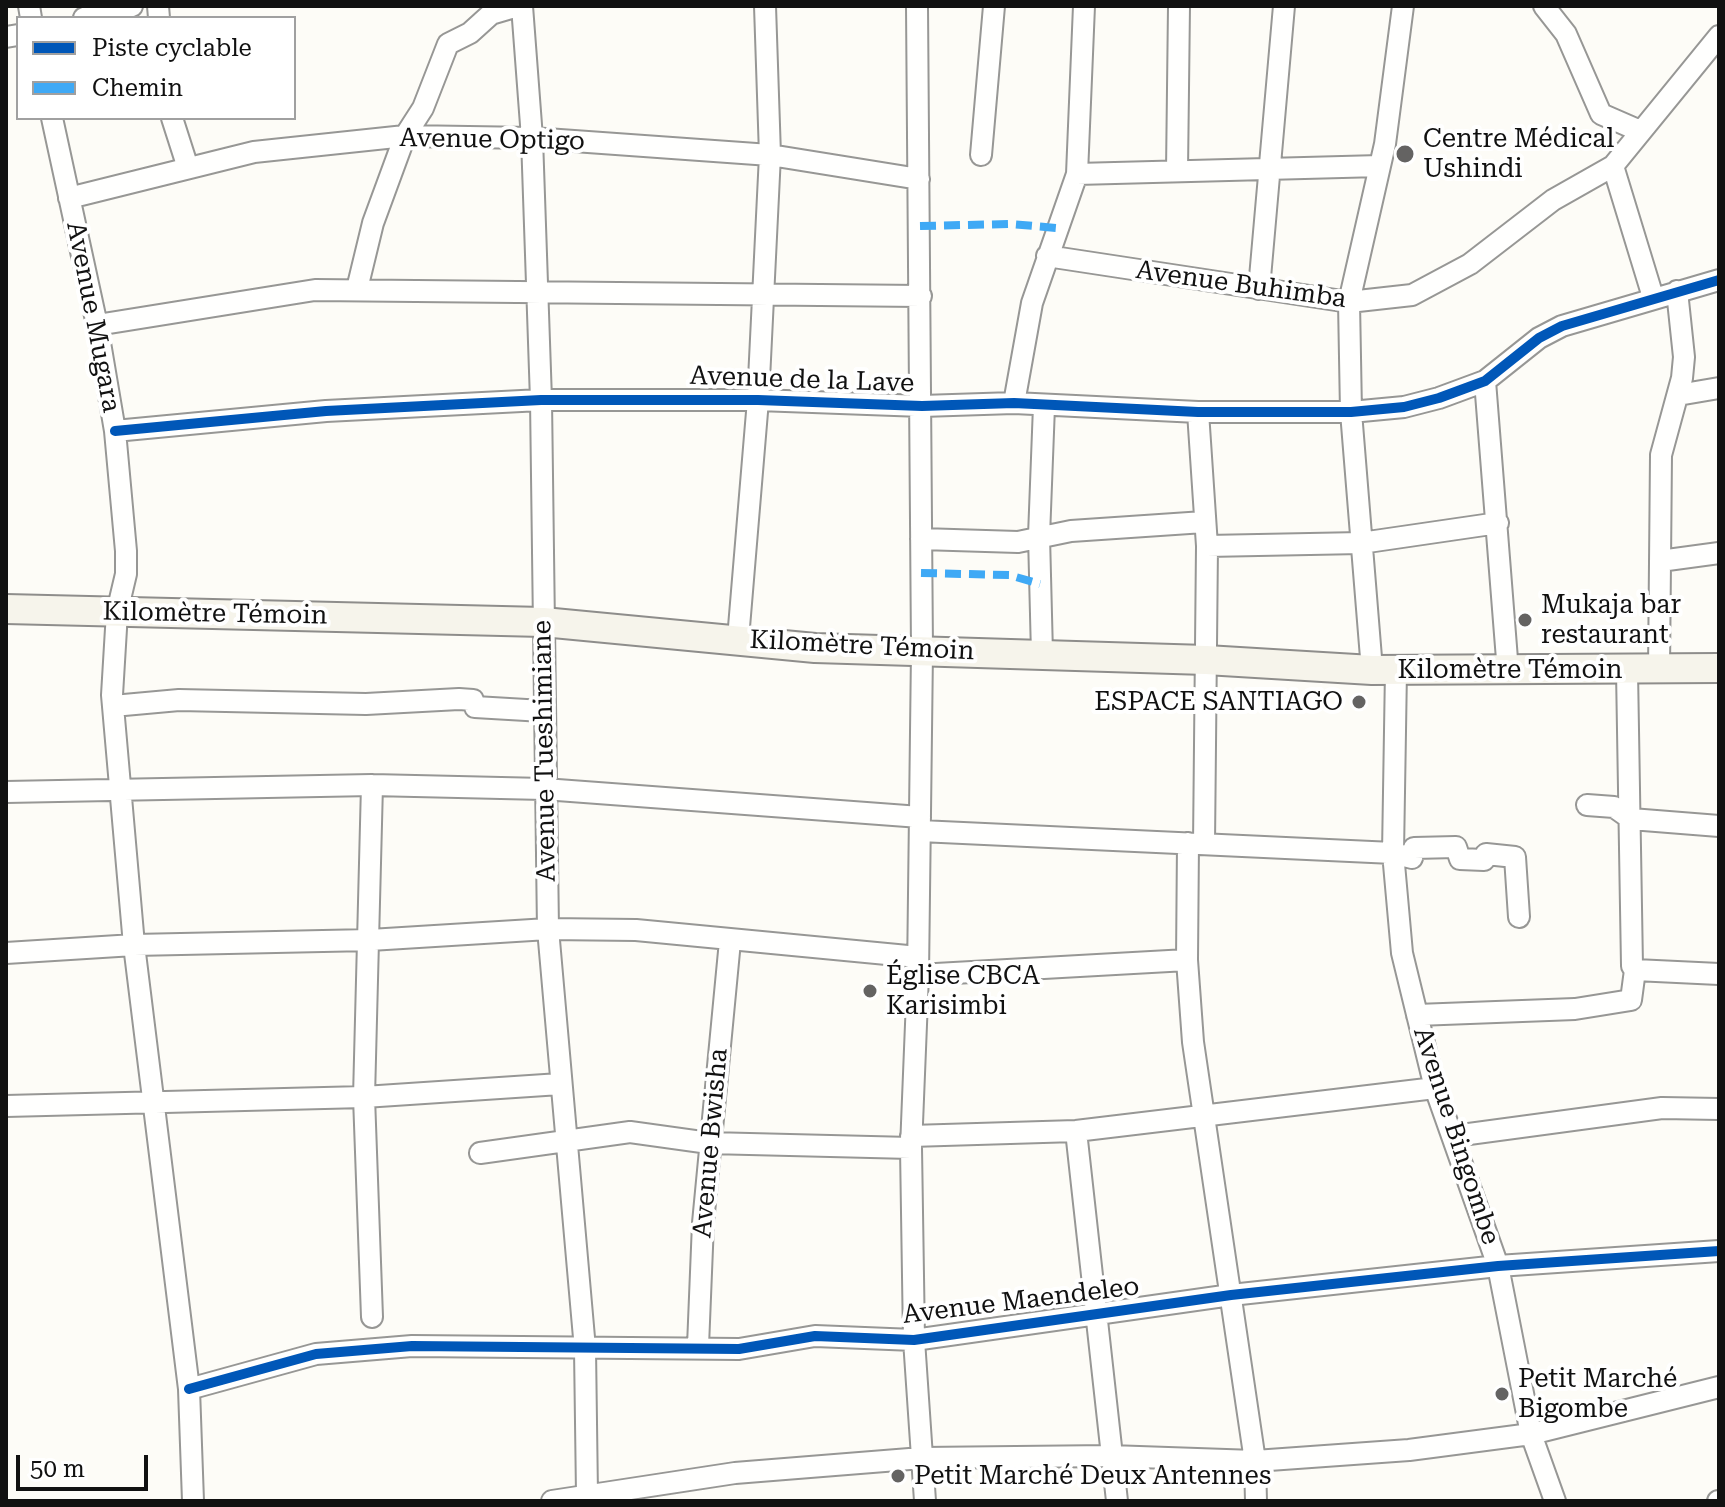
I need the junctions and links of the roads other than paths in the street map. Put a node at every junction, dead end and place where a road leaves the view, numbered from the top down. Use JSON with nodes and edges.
{"nodes":[{"id":1,"x":132,"y":6,"type":"edge"},
{"id":2,"x":520,"y":6,"type":"edge"},
{"id":3,"x":765,"y":6,"type":"edge"},
{"id":4,"x":917,"y":6,"type":"edge"},
{"id":5,"x":994,"y":6,"type":"edge"},
{"id":6,"x":1084,"y":6,"type":"edge"},
{"id":7,"x":1179,"y":6,"type":"edge"},
{"id":8,"x":1284,"y":6,"type":"edge"},
{"id":9,"x":1403,"y":6,"type":"edge"},
{"id":10,"x":1544,"y":6,"type":"edge"},
{"id":11,"x":92,"y":16,"type":"edge"},
{"id":12,"x":1719,"y":36,"type":"edge"},
{"id":13,"x":52,"y":120,"type":"edge"},
{"id":14,"x":173,"y":120,"type":"edge"},
{"id":15,"x":1640,"y":131,"type":"junction"},
{"id":16,"x":405,"y":136,"type":"junction"},
{"id":17,"x":532,"y":138,"type":"junction"},
{"id":18,"x":770,"y":155,"type":"junction"},
{"id":19,"x":981,"y":155,"type":"dead end"},
{"id":20,"x":1380,"y":166,"type":"junction"},
{"id":21,"x":1613,"y":166,"type":"junction"},
{"id":22,"x":1272,"y":167,"type":"junction"},
{"id":23,"x":188,"y":168,"type":"junction"},
{"id":24,"x":1177,"y":171,"type":"junction"},
{"id":25,"x":1077,"y":174,"type":"junction"},
{"id":26,"x":919,"y":179,"type":"junction"},
{"id":27,"x":69,"y":198,"type":"junction"},
{"id":28,"x":1047,"y":256,"type":"junction"},
{"id":29,"x":1719,"y":280,"type":"edge"},
{"id":30,"x":357,"y":289,"type":"junction"},
{"id":31,"x":1259,"y":289,"type":"junction"},
{"id":32,"x":1677,"y":291,"type":"junction"},
{"id":33,"x":535,"y":293,"type":"junction"},
{"id":34,"x":763,"y":294,"type":"junction"},
{"id":35,"x":921,"y":296,"type":"junction"},
{"id":36,"x":1653,"y":297,"type":"junction"},
{"id":37,"x":1349,"y":302,"type":"junction"},
{"id":38,"x":97,"y":325,"type":"junction"},
{"id":39,"x":1485,"y":381,"type":"junction"},
{"id":40,"x":1719,"y":388,"type":"edge"},
{"id":41,"x":1678,"y":395,"type":"junction"},
{"id":42,"x":541,"y":400,"type":"junction"},
{"id":43,"x":758,"y":400,"type":"junction"},
{"id":44,"x":1014,"y":403,"type":"junction"},
{"id":45,"x":922,"y":406,"type":"junction"},
{"id":46,"x":1044,"y":406,"type":"junction"},
{"id":47,"x":1198,"y":412,"type":"junction"},
{"id":48,"x":1351,"y":412,"type":"junction"},
{"id":49,"x":115,"y":431,"type":"junction"},
{"id":50,"x":1204,"y":522,"type":"junction"},
{"id":51,"x":1498,"y":523,"type":"junction"},
{"id":52,"x":1039,"y":536,"type":"junction"},
{"id":53,"x":921,"y":539,"type":"junction"},
{"id":54,"x":1361,"y":543,"type":"junction"},
{"id":55,"x":1207,"y":546,"type":"junction"},
{"id":56,"x":1719,"y":553,"type":"edge"},
{"id":57,"x":1660,"y":561,"type":"junction"},
{"id":58,"x":6,"y":609,"type":"edge"},
{"id":59,"x":117,"y":612,"type":"junction"},
{"id":60,"x":543,"y":622,"type":"junction"},
{"id":61,"x":738,"y":639,"type":"junction"},
{"id":62,"x":922,"y":651,"type":"junction"},
{"id":63,"x":1042,"y":654,"type":"junction"},
{"id":64,"x":1206,"y":660,"type":"junction"},
{"id":65,"x":1719,"y":668,"type":"edge"},
{"id":66,"x":1384,"y":670,"type":"junction"},
{"id":67,"x":1659,"y":670,"type":"junction"},
{"id":68,"x":1627,"y":671,"type":"junction"},
{"id":69,"x":1508,"y":672,"type":"junction"},
{"id":70,"x":113,"y":706,"type":"junction"},
{"id":71,"x":543,"y":711,"type":"junction"},
{"id":72,"x":372,"y":785,"type":"junction"},
{"id":73,"x":544,"y":789,"type":"junction"},
{"id":74,"x":121,"y":791,"type":"junction"},
{"id":75,"x":6,"y":792,"type":"edge"},
{"id":76,"x":1587,"y":805,"type":"dead end"},
{"id":77,"x":1631,"y":819,"type":"junction"},
{"id":78,"x":920,"y":824,"type":"junction"},
{"id":79,"x":1719,"y":826,"type":"edge"},
{"id":80,"x":1196,"y":843,"type":"junction"},
{"id":81,"x":1393,"y":853,"type":"junction"},
{"id":82,"x":1519,"y":917,"type":"dead end"},
{"id":83,"x":548,"y":929,"type":"junction"},
{"id":84,"x":370,"y":940,"type":"junction"},
{"id":85,"x":730,"y":941,"type":"junction"},
{"id":86,"x":134,"y":945,"type":"junction"},
{"id":87,"x":6,"y":953,"type":"edge"},
{"id":88,"x":1187,"y":960,"type":"junction"},
{"id":89,"x":918,"y":966,"type":"junction"},
{"id":90,"x":1635,"y":970,"type":"junction"},
{"id":91,"x":1719,"y":974,"type":"edge"},
{"id":92,"x":1417,"y":1015,"type":"junction"},
{"id":93,"x":560,"y":1084,"type":"junction"},
{"id":94,"x":1435,"y":1088,"type":"junction"},
{"id":95,"x":364,"y":1097,"type":"junction"},
{"id":96,"x":152,"y":1101,"type":"junction"},
{"id":97,"x":6,"y":1106,"type":"edge"},
{"id":98,"x":1719,"y":1109,"type":"edge"},
{"id":99,"x":1203,"y":1118,"type":"junction"},
{"id":100,"x":1076,"y":1131,"type":"junction"},
{"id":101,"x":1454,"y":1136,"type":"junction"},
{"id":102,"x":569,"y":1139,"type":"junction"},
{"id":103,"x":911,"y":1142,"type":"junction"},
{"id":104,"x":709,"y":1143,"type":"junction"},
{"id":105,"x":480,"y":1153,"type":"dead end"},
{"id":106,"x":1719,"y":1251,"type":"edge"},
{"id":107,"x":1498,"y":1266,"type":"junction"},
{"id":108,"x":1231,"y":1295,"type":"junction"},
{"id":109,"x":1095,"y":1315,"type":"junction"},
{"id":110,"x":372,"y":1317,"type":"dead end"},
{"id":111,"x":914,"y":1340,"type":"junction"},
{"id":112,"x":698,"y":1346,"type":"junction"},
{"id":113,"x":585,"y":1349,"type":"junction"},
{"id":114,"x":1719,"y":1387,"type":"edge"},
{"id":115,"x":189,"y":1389,"type":"junction"},
{"id":116,"x":1531,"y":1434,"type":"junction"},
{"id":117,"x":1110,"y":1456,"type":"junction"},
{"id":118,"x":922,"y":1458,"type":"junction"},
{"id":119,"x":1255,"y":1461,"type":"junction"},
{"id":120,"x":587,"y":1495,"type":"junction"},
{"id":121,"x":193,"y":1501,"type":"edge"},
{"id":122,"x":552,"y":1501,"type":"edge"},
{"id":123,"x":925,"y":1501,"type":"edge"},
{"id":124,"x":1117,"y":1501,"type":"edge"},
{"id":125,"x":1256,"y":1501,"type":"edge"},
{"id":126,"x":1555,"y":1501,"type":"edge"}],
"edges":[{"from":1,"to":11,"type":"street"},
{"from":2,"to":16,"type":"street"},
{"from":2,"to":17,"type":"street","name":"Avenue Tueshimiane"},
{"from":3,"to":18,"type":"street"},
{"from":4,"to":26,"type":"street"},
{"from":5,"to":19,"type":"street"},
{"from":6,"to":25,"type":"street"},
{"from":7,"to":24,"type":"street"},
{"from":8,"to":22,"type":"street"},
{"from":9,"to":20,"type":"street","name":"Avenue Bingombe"},
{"from":10,"to":15,"type":"street"},
{"from":12,"to":15,"type":"street","name":"Avenue Buhimba"},
{"from":13,"to":27,"type":"street","name":"Avenue Mugara"},
{"from":14,"to":23,"type":"street"},
{"from":15,"to":21,"type":"street","name":"Avenue Buhimba"},
{"from":16,"to":17,"type":"street","name":"Avenue Optigo"},
{"from":16,"to":23,"type":"street","name":"Avenue Optigo"},
{"from":16,"to":30,"type":"street"},
{"from":17,"to":18,"type":"street","name":"Avenue Optigo"},
{"from":17,"to":33,"type":"street","name":"Avenue Tueshimiane"},
{"from":18,"to":26,"type":"street","name":"Avenue Optigo"},
{"from":18,"to":34,"type":"street"},
{"from":20,"to":22,"type":"street"},
{"from":20,"to":37,"type":"street","name":"Avenue Bingombe"},
{"from":21,"to":36,"type":"street"},
{"from":21,"to":37,"type":"street","name":"Avenue Buhimba"},
{"from":22,"to":24,"type":"street"},
{"from":22,"to":31,"type":"street"},
{"from":23,"to":27,"type":"street","name":"Avenue Optigo"},
{"from":24,"to":25,"type":"street"},
{"from":25,"to":28,"type":"street"},
{"from":26,"to":35,"type":"street"},
{"from":27,"to":38,"type":"street","name":"Avenue Mugara"},
{"from":28,"to":31,"type":"street","name":"Avenue Buhimba"},
{"from":28,"to":44,"type":"street"},
{"from":29,"to":32,"type":"street"},
{"from":30,"to":33,"type":"street"},
{"from":30,"to":38,"type":"street"},
{"from":31,"to":37,"type":"street","name":"Avenue Buhimba"},
{"from":32,"to":36,"type":"street"},
{"from":32,"to":41,"type":"street"},
{"from":33,"to":34,"type":"street"},
{"from":33,"to":42,"type":"street","name":"Avenue Tueshimiane"},
{"from":34,"to":35,"type":"street"},
{"from":34,"to":43,"type":"street"},
{"from":35,"to":45,"type":"street"},
{"from":36,"to":39,"type":"street"},
{"from":37,"to":48,"type":"street","name":"Avenue Bingombe"},
{"from":38,"to":49,"type":"street","name":"Avenue Mugara"},
{"from":39,"to":48,"type":"street","name":"Avenue de la Lave"},
{"from":39,"to":51,"type":"street"},
{"from":40,"to":41,"type":"street"},
{"from":41,"to":57,"type":"street"},
{"from":42,"to":43,"type":"street","name":"Avenue de la Lave"},
{"from":42,"to":49,"type":"street","name":"Avenue de la Lave"},
{"from":42,"to":60,"type":"street","name":"Avenue Tueshimiane"},
{"from":43,"to":45,"type":"street","name":"Avenue de la Lave"},
{"from":43,"to":61,"type":"street"},
{"from":44,"to":45,"type":"street","name":"Avenue de la Lave"},
{"from":44,"to":46,"type":"street","name":"Avenue de la Lave"},
{"from":45,"to":53,"type":"street"},
{"from":46,"to":47,"type":"street","name":"Avenue de la Lave"},
{"from":46,"to":52,"type":"street"},
{"from":47,"to":48,"type":"street","name":"Avenue de la Lave"},
{"from":47,"to":50,"type":"street"},
{"from":48,"to":54,"type":"street","name":"Avenue Bingombe"},
{"from":49,"to":59,"type":"street","name":"Avenue Mugara"},
{"from":50,"to":52,"type":"street"},
{"from":50,"to":55,"type":"street"},
{"from":51,"to":54,"type":"street"},
{"from":51,"to":69,"type":"street"},
{"from":52,"to":53,"type":"street"},
{"from":52,"to":63,"type":"street"},
{"from":53,"to":62,"type":"street"},
{"from":54,"to":55,"type":"street"},
{"from":54,"to":66,"type":"street","name":"Avenue Bingombe"},
{"from":55,"to":64,"type":"street"},
{"from":56,"to":57,"type":"street"},
{"from":57,"to":67,"type":"street"},
{"from":58,"to":59,"type":"main road","name":"Kilomètre Témoin"},
{"from":59,"to":60,"type":"main road","name":"Kilomètre Témoin"},
{"from":59,"to":70,"type":"street","name":"Avenue Mugara"},
{"from":60,"to":61,"type":"main road","name":"Kilomètre Témoin"},
{"from":60,"to":71,"type":"street","name":"Avenue Tueshimiane"},
{"from":61,"to":62,"type":"main road","name":"Kilomètre Témoin"},
{"from":62,"to":63,"type":"main road","name":"Kilomètre Témoin"},
{"from":62,"to":78,"type":"street"},
{"from":63,"to":64,"type":"main road","name":"Kilomètre Témoin"},
{"from":64,"to":66,"type":"main road","name":"Kilomètre Témoin"},
{"from":64,"to":80,"type":"street"},
{"from":65,"to":67,"type":"main road","name":"Kilomètre Témoin"},
{"from":66,"to":69,"type":"main road","name":"Kilomètre Témoin"},
{"from":66,"to":81,"type":"street","name":"Avenue Bingombe"},
{"from":67,"to":68,"type":"main road","name":"Kilomètre Témoin"},
{"from":68,"to":69,"type":"main road","name":"Kilomètre Témoin"},
{"from":68,"to":77,"type":"street"},
{"from":70,"to":71,"type":"street"},
{"from":70,"to":74,"type":"street","name":"Avenue Mugara"},
{"from":71,"to":73,"type":"street","name":"Avenue Tueshimiane"},
{"from":72,"to":73,"type":"street"},
{"from":72,"to":74,"type":"street"},
{"from":72,"to":84,"type":"street"},
{"from":73,"to":78,"type":"street"},
{"from":73,"to":83,"type":"street","name":"Avenue Tueshimiane"},
{"from":74,"to":75,"type":"street"},
{"from":74,"to":86,"type":"street","name":"Avenue Mugara"},
{"from":76,"to":77,"type":"street"},
{"from":77,"to":79,"type":"street"},
{"from":77,"to":90,"type":"street"},
{"from":78,"to":80,"type":"street"},
{"from":78,"to":89,"type":"street"},
{"from":80,"to":81,"type":"street"},
{"from":80,"to":88,"type":"street"},
{"from":81,"to":82,"type":"street"},
{"from":81,"to":92,"type":"street","name":"Avenue Bingombe"},
{"from":83,"to":84,"type":"street"},
{"from":83,"to":85,"type":"street"},
{"from":83,"to":93,"type":"street","name":"Avenue Tueshimiane"},
{"from":84,"to":86,"type":"street"},
{"from":84,"to":95,"type":"street"},
{"from":85,"to":89,"type":"street"},
{"from":85,"to":104,"type":"street","name":"Avenue Bwisha"},
{"from":86,"to":87,"type":"street"},
{"from":86,"to":96,"type":"street","name":"Avenue Mugara"},
{"from":88,"to":89,"type":"street"},
{"from":88,"to":99,"type":"street"},
{"from":89,"to":103,"type":"street"},
{"from":90,"to":91,"type":"street"},
{"from":90,"to":92,"type":"street"},
{"from":92,"to":94,"type":"street","name":"Avenue Bingombe"},
{"from":93,"to":95,"type":"street"},
{"from":93,"to":102,"type":"street","name":"Avenue Tueshimiane"},
{"from":94,"to":99,"type":"street"},
{"from":94,"to":101,"type":"street","name":"Avenue Bingombe"},
{"from":95,"to":96,"type":"street"},
{"from":95,"to":110,"type":"street"},
{"from":96,"to":97,"type":"street"},
{"from":96,"to":115,"type":"street","name":"Avenue Mugara"},
{"from":98,"to":101,"type":"street"},
{"from":99,"to":100,"type":"street"},
{"from":99,"to":108,"type":"street"},
{"from":100,"to":103,"type":"street"},
{"from":100,"to":109,"type":"street"},
{"from":101,"to":107,"type":"street","name":"Avenue Bingombe"},
{"from":102,"to":104,"type":"street"},
{"from":102,"to":105,"type":"street"},
{"from":102,"to":113,"type":"street","name":"Avenue Tueshimiane"},
{"from":103,"to":104,"type":"street"},
{"from":103,"to":111,"type":"street"},
{"from":104,"to":112,"type":"street","name":"Avenue Bwisha"},
{"from":106,"to":107,"type":"street","name":"Avenue Maendeleo"},
{"from":107,"to":108,"type":"street","name":"Avenue Maendeleo"},
{"from":107,"to":116,"type":"street","name":"Avenue Bingombe"},
{"from":108,"to":109,"type":"street","name":"Avenue Maendeleo"},
{"from":108,"to":119,"type":"street"},
{"from":109,"to":111,"type":"street","name":"Avenue Maendeleo"},
{"from":109,"to":117,"type":"street"},
{"from":111,"to":112,"type":"street","name":"Avenue Maendeleo"},
{"from":111,"to":118,"type":"street"},
{"from":112,"to":113,"type":"street","name":"Avenue Maendeleo"},
{"from":113,"to":115,"type":"street","name":"Avenue Maendeleo"},
{"from":113,"to":120,"type":"street","name":"Avenue Tueshimiane"},
{"from":114,"to":116,"type":"street"},
{"from":115,"to":121,"type":"street","name":"Avenue Mugara"},
{"from":116,"to":119,"type":"street"},
{"from":116,"to":126,"type":"street","name":"Avenue Bingombe"},
{"from":117,"to":118,"type":"street"},
{"from":117,"to":119,"type":"street"},
{"from":117,"to":124,"type":"street"},
{"from":118,"to":120,"type":"street"},
{"from":118,"to":123,"type":"street"},
{"from":119,"to":125,"type":"street"},
{"from":120,"to":122,"type":"street"}]}
